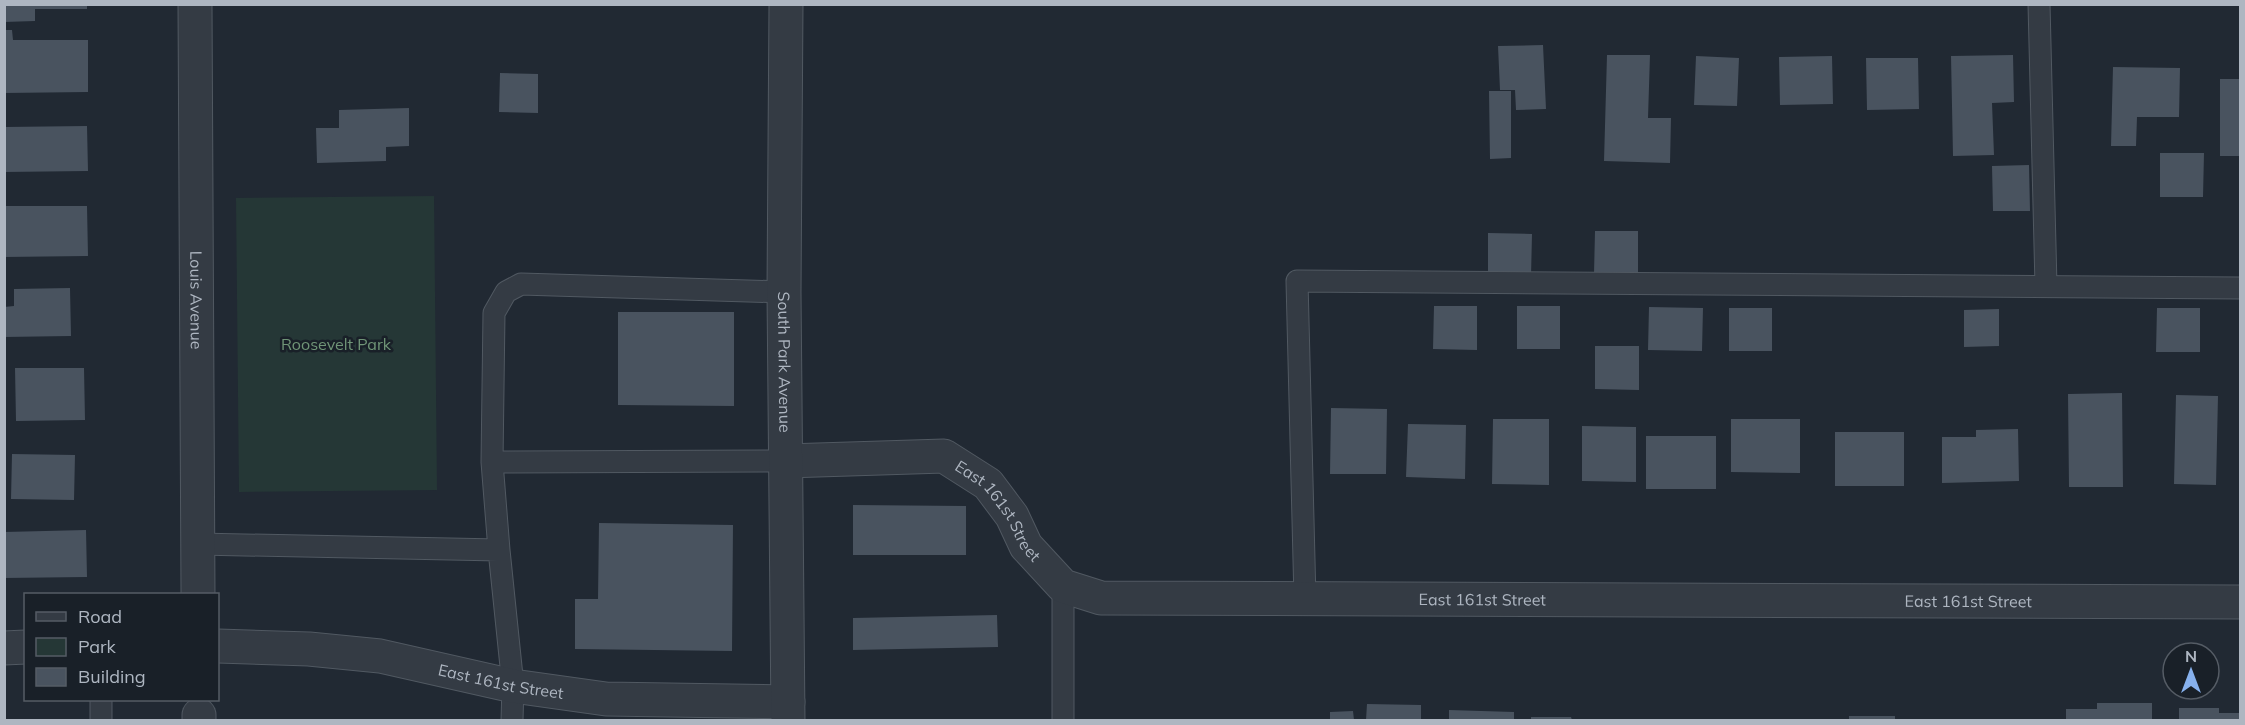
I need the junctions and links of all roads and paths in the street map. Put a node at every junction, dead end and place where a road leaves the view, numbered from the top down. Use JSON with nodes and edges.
{"nodes":[{"id":1,"x":195,"y":4,"type":"edge"},
{"id":2,"x":786,"y":4,"type":"edge"},
{"id":3,"x":2039,"y":4,"type":"edge"},
{"id":4,"x":2046,"y":286,"type":"junction"},
{"id":5,"x":2241,"y":288,"type":"edge"},
{"id":6,"x":784,"y":292,"type":"junction"},
{"id":7,"x":786,"y":461,"type":"junction"},
{"id":8,"x":492,"y":462,"type":"junction"},
{"id":9,"x":198,"y":544,"type":"junction"},
{"id":10,"x":499,"y":550,"type":"junction"},
{"id":11,"x":1063,"y":586,"type":"junction"},
{"id":12,"x":198,"y":593,"type":"edge"},
{"id":13,"x":1305,"y":600,"type":"junction"},
{"id":14,"x":2241,"y":602,"type":"edge"},
{"id":15,"x":219,"y":646,"type":"edge"},
{"id":16,"x":24,"y":647,"type":"edge"},
{"id":17,"x":4,"y":648,"type":"edge"},
{"id":18,"x":513,"y":686,"type":"junction"},
{"id":19,"x":101,"y":701,"type":"edge"},
{"id":20,"x":788,"y":711,"type":"edge"},
{"id":21,"x":101,"y":720,"type":"edge"},
{"id":22,"x":512,"y":720,"type":"edge"},
{"id":23,"x":1063,"y":720,"type":"edge"}],
"edges":[{"from":1,"to":9,"type":"street","name":"Louis Avenue"},
{"from":2,"to":6,"type":"street","name":"South Park Avenue"},
{"from":3,"to":4,"type":"lane"},
{"from":4,"to":5,"type":"lane"},
{"from":4,"to":13,"type":"lane"},
{"from":6,"to":7,"type":"street","name":"South Park Avenue"},
{"from":6,"to":8,"type":"lane"},
{"from":7,"to":8,"type":"lane"},
{"from":7,"to":11,"type":"street","name":"East 161st Street"},
{"from":7,"to":20,"type":"street","name":"South Park Avenue"},
{"from":8,"to":10,"type":"lane"},
{"from":9,"to":10,"type":"lane"},
{"from":9,"to":12,"type":"street","name":"Louis Avenue"},
{"from":10,"to":18,"type":"lane"},
{"from":11,"to":13,"type":"street","name":"East 161st Street"},
{"from":11,"to":23,"type":"lane"},
{"from":13,"to":14,"type":"street","name":"East 161st Street"},
{"from":15,"to":18,"type":"street","name":"East 161st Street"},
{"from":16,"to":17,"type":"street"},
{"from":18,"to":20,"type":"street","name":"East 161st Street"},
{"from":18,"to":22,"type":"lane"},
{"from":19,"to":21,"type":"lane"}]}
